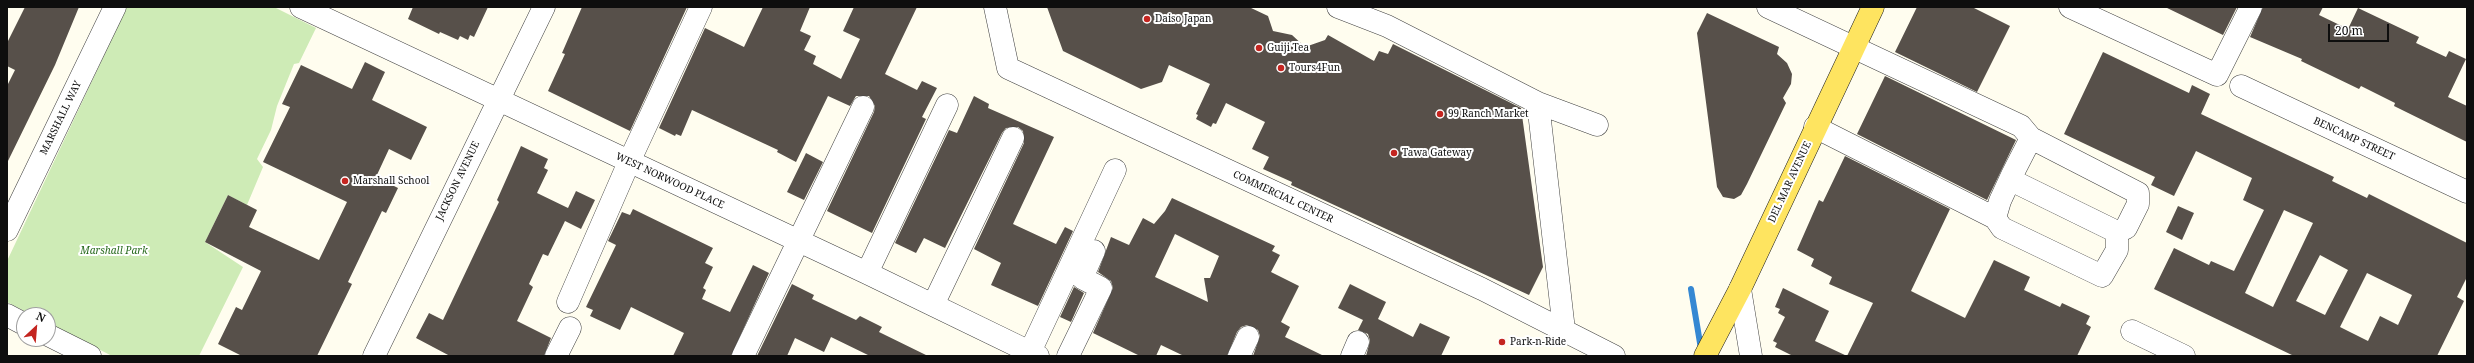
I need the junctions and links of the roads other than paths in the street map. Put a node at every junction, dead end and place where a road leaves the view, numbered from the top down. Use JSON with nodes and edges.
{"nodes":[{"id":1,"x":115,"y":7,"type":"edge"},
{"id":2,"x":301,"y":7,"type":"edge"},
{"id":3,"x":544,"y":7,"type":"edge"},
{"id":4,"x":701,"y":7,"type":"edge"},
{"id":5,"x":995,"y":7,"type":"edge"},
{"id":6,"x":1338,"y":7,"type":"edge"},
{"id":7,"x":1768,"y":7,"type":"edge"},
{"id":8,"x":1873,"y":7,"type":"edge"},
{"id":9,"x":2070,"y":7,"type":"edge"},
{"id":10,"x":2251,"y":7,"type":"edge"},
{"id":11,"x":1853,"y":47,"type":"junction"},
{"id":12,"x":2241,"y":86,"type":"dead end"},
{"id":13,"x":498,"y":100,"type":"junction"},
{"id":14,"x":1538,"y":102,"type":"junction"},
{"id":15,"x":947,"y":105,"type":"dead end"},
{"id":16,"x":863,"y":107,"type":"dead end"},
{"id":17,"x":1597,"y":126,"type":"dead end"},
{"id":18,"x":1815,"y":126,"type":"junction"},
{"id":19,"x":1013,"y":138,"type":"dead end"},
{"id":20,"x":2031,"y":138,"type":"junction"},
{"id":21,"x":629,"y":162,"type":"junction"},
{"id":22,"x":1115,"y":170,"type":"dead end"},
{"id":23,"x":2012,"y":175,"type":"junction"},
{"id":24,"x":2467,"y":192,"type":"edge"},
{"id":25,"x":1110,"y":215,"type":"dead end"},
{"id":26,"x":1995,"y":218,"type":"junction"},
{"id":27,"x":7,"y":230,"type":"edge"},
{"id":28,"x":2116,"y":232,"type":"junction"},
{"id":29,"x":799,"y":241,"type":"junction"},
{"id":30,"x":867,"y":273,"type":"junction"},
{"id":31,"x":1740,"y":289,"type":"junction"},
{"id":32,"x":568,"y":302,"type":"dead end"},
{"id":33,"x":933,"y":305,"type":"junction"},
{"id":34,"x":7,"y":315,"type":"edge"},
{"id":35,"x":16,"y":320,"type":"edge"},
{"id":36,"x":570,"y":328,"type":"dead end"},
{"id":37,"x":1564,"y":330,"type":"junction"},
{"id":38,"x":2132,"y":331,"type":"dead end"},
{"id":39,"x":1248,"y":336,"type":"dead end"},
{"id":40,"x":56,"y":339,"type":"edge"},
{"id":41,"x":1034,"y":354,"type":"edge"},
{"id":42,"x":90,"y":356,"type":"edge"},
{"id":43,"x":374,"y":356,"type":"edge"},
{"id":44,"x":556,"y":356,"type":"edge"},
{"id":45,"x":743,"y":356,"type":"edge"},
{"id":46,"x":1068,"y":356,"type":"edge"},
{"id":47,"x":1239,"y":356,"type":"edge"},
{"id":48,"x":1614,"y":356,"type":"edge"},
{"id":49,"x":1705,"y":356,"type":"edge"},
{"id":50,"x":1751,"y":356,"type":"edge"},
{"id":51,"x":2184,"y":356,"type":"edge"}],
"edges":[{"from":1,"to":27,"type":"street","name":"MARSHALL WAY"},
{"from":2,"to":13,"type":"street","name":"WEST NORWOOD PLACE"},
{"from":3,"to":13,"type":"street","name":"JACKSON AVENUE"},
{"from":4,"to":21,"type":"street"},
{"from":5,"to":37,"type":"street","name":"COMMERCIAL CENTER"},
{"from":6,"to":14,"type":"street"},
{"from":7,"to":11,"type":"street"},
{"from":8,"to":11,"type":"main road","name":"DEL MAR AVENUE"},
{"from":9,"to":10,"type":"street"},
{"from":11,"to":18,"type":"main road","name":"DEL MAR AVENUE"},
{"from":11,"to":20,"type":"street"},
{"from":12,"to":24,"type":"street","name":"BENCAMP STREET"},
{"from":13,"to":21,"type":"street","name":"WEST NORWOOD PLACE"},
{"from":13,"to":43,"type":"street","name":"JACKSON AVENUE"},
{"from":14,"to":17,"type":"street"},
{"from":14,"to":37,"type":"street"},
{"from":15,"to":30,"type":"street"},
{"from":16,"to":29,"type":"street"},
{"from":18,"to":26,"type":"street"},
{"from":18,"to":31,"type":"main road","name":"DEL MAR AVENUE"},
{"from":19,"to":33,"type":"street"},
{"from":20,"to":23,"type":"street"},
{"from":20,"to":28,"type":"street"},
{"from":21,"to":29,"type":"street","name":"WEST NORWOOD PLACE"},
{"from":21,"to":32,"type":"street"},
{"from":22,"to":41,"type":"street"},
{"from":23,"to":26,"type":"street"},
{"from":23,"to":28,"type":"street"},
{"from":25,"to":46,"type":"street"},
{"from":26,"to":28,"type":"street"},
{"from":29,"to":30,"type":"street","name":"WEST NORWOOD PLACE"},
{"from":29,"to":45,"type":"street"},
{"from":30,"to":33,"type":"street","name":"WEST NORWOOD PLACE"},
{"from":31,"to":49,"type":"main road","name":"DEL MAR AVENUE"},
{"from":31,"to":50,"type":"street"},
{"from":33,"to":41,"type":"street","name":"WEST NORWOOD PLACE"},
{"from":34,"to":35,"type":"street"},
{"from":36,"to":44,"type":"street"},
{"from":37,"to":48,"type":"street","name":"COMMERCIAL CENTER"},
{"from":38,"to":51,"type":"street"},
{"from":39,"to":47,"type":"street"},
{"from":40,"to":42,"type":"street"}]}
